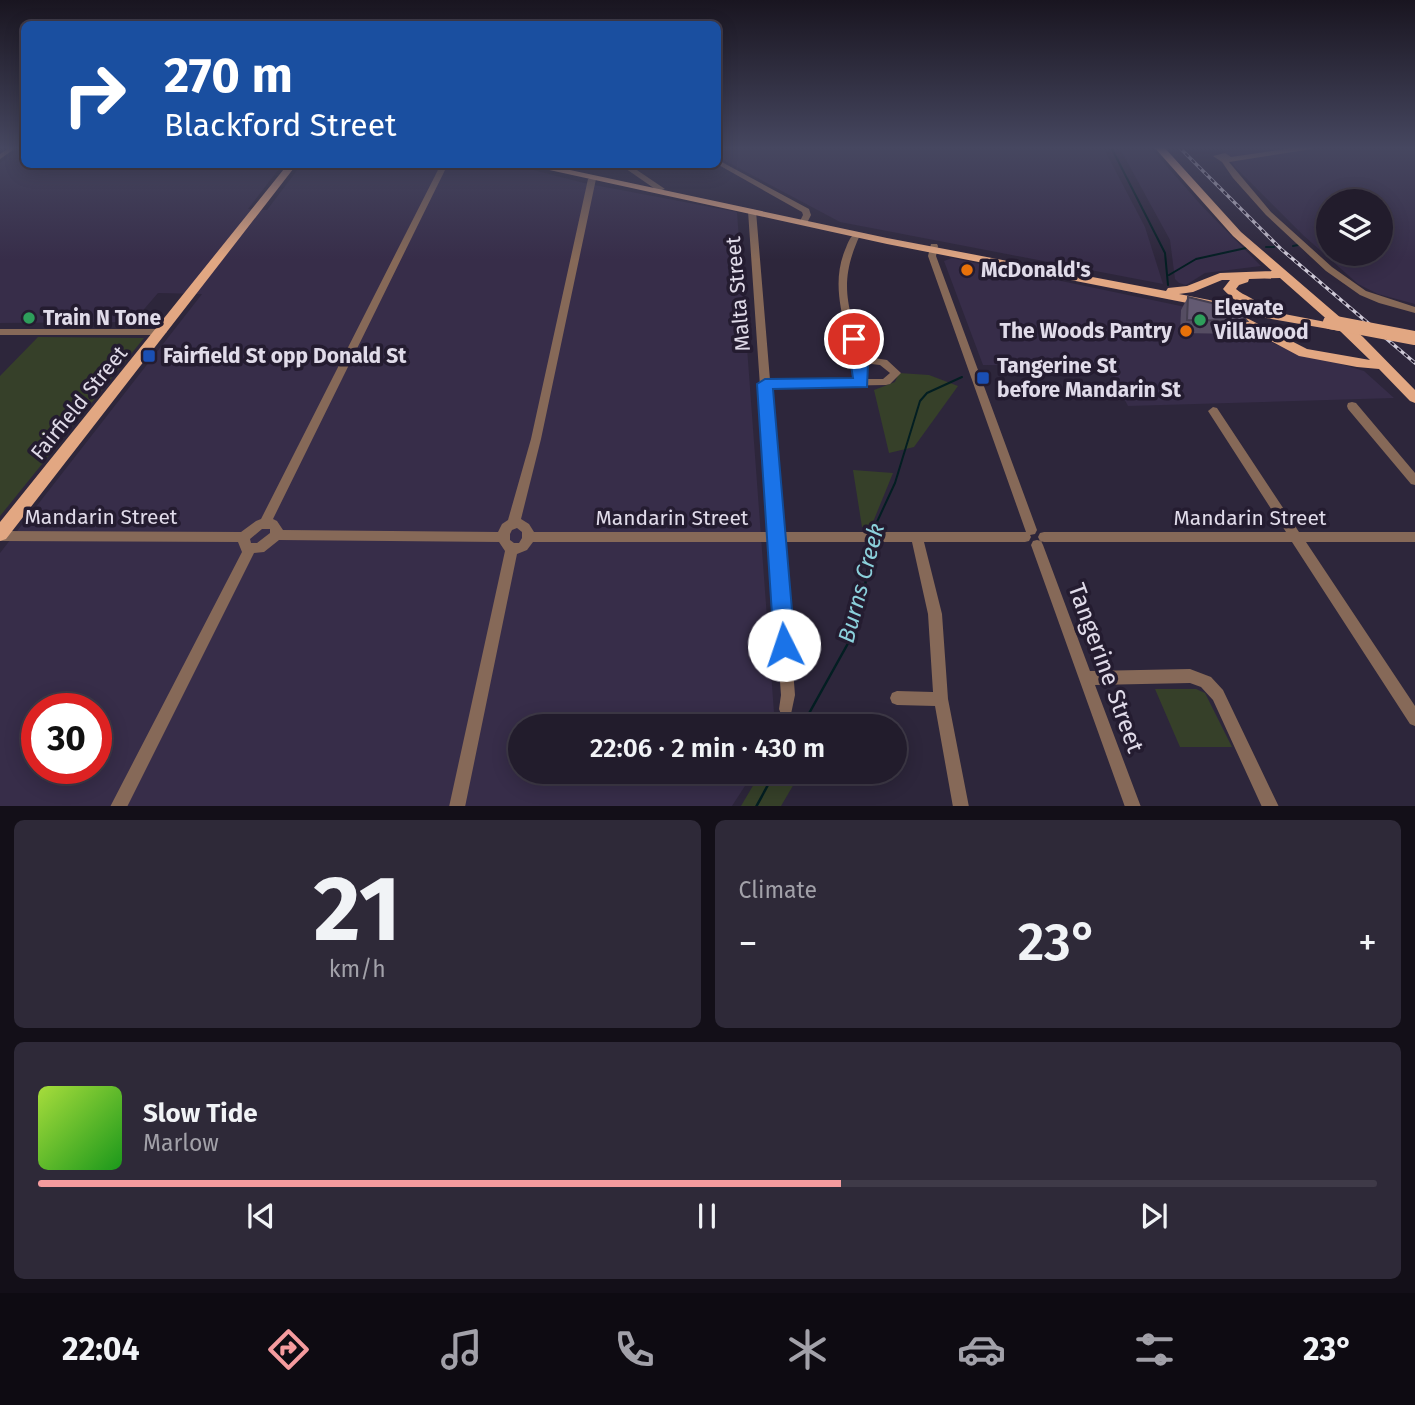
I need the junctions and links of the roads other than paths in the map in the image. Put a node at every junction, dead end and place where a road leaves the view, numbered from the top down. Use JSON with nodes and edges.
{"nodes":[{"id":1,"x":277,"y":185,"type":"edge"},
{"id":2,"x":435,"y":185,"type":"edge"},
{"id":3,"x":591,"y":185,"type":"edge"},
{"id":4,"x":620,"y":185,"type":"edge"},
{"id":5,"x":641,"y":185,"type":"edge"},
{"id":6,"x":654,"y":185,"type":"edge"},
{"id":7,"x":759,"y":185,"type":"edge"},
{"id":8,"x":1194,"y":185,"type":"edge"},
{"id":9,"x":1246,"y":185,"type":"edge"},
{"id":10,"x":661,"y":189,"type":"junction"},
{"id":11,"x":752,"y":211,"type":"junction"},
{"id":12,"x":804,"y":221,"type":"junction"},
{"id":13,"x":856,"y":234,"type":"junction"},
{"id":14,"x":933,"y":248,"type":"junction"},
{"id":15,"x":1287,"y":276,"type":"junction"},
{"id":16,"x":1170,"y":293,"type":"junction"},
{"id":17,"x":1415,"y":310,"type":"edge"},
{"id":18,"x":1278,"y":312,"type":"junction"},
{"id":19,"x":1309,"y":323,"type":"junction"},
{"id":20,"x":1333,"y":325,"type":"junction"},
{"id":21,"x":0,"y":332,"type":"edge"},
{"id":22,"x":162,"y":332,"type":"junction"},
{"id":23,"x":1357,"y":340,"type":"junction"},
{"id":24,"x":1415,"y":341,"type":"edge"},
{"id":25,"x":860,"y":359,"type":"junction"},
{"id":26,"x":1352,"y":359,"type":"junction"},
{"id":27,"x":1385,"y":362,"type":"junction"},
{"id":28,"x":1398,"y":382,"type":"junction"},
{"id":29,"x":861,"y":383,"type":"junction"},
{"id":30,"x":765,"y":384,"type":"junction"},
{"id":31,"x":1415,"y":390,"type":"edge"},
{"id":32,"x":1415,"y":398,"type":"edge"},
{"id":33,"x":1352,"y":406,"type":"dead end"},
{"id":34,"x":1213,"y":411,"type":"dead end"},
{"id":35,"x":1415,"y":481,"type":"edge"},
{"id":36,"x":265,"y":523,"type":"junction"},
{"id":37,"x":513,"y":525,"type":"junction"},
{"id":38,"x":0,"y":535,"type":"edge"},
{"id":39,"x":276,"y":535,"type":"junction"},
{"id":40,"x":530,"y":537,"type":"junction"},
{"id":41,"x":776,"y":537,"type":"junction"},
{"id":42,"x":918,"y":537,"type":"junction"},
{"id":43,"x":1034,"y":537,"type":"junction"},
{"id":44,"x":1415,"y":537,"type":"edge"},
{"id":45,"x":1296,"y":538,"type":"junction"},
{"id":46,"x":507,"y":542,"type":"junction"},
{"id":47,"x":247,"y":543,"type":"junction"},
{"id":48,"x":1085,"y":678,"type":"junction"},
{"id":49,"x":897,"y":698,"type":"dead end"},
{"id":50,"x":941,"y":699,"type":"junction"},
{"id":51,"x":786,"y":709,"type":"dead end"},
{"id":52,"x":1415,"y":719,"type":"edge"},
{"id":53,"x":118,"y":806,"type":"edge"},
{"id":54,"x":457,"y":806,"type":"edge"},
{"id":55,"x":961,"y":806,"type":"edge"},
{"id":56,"x":1133,"y":806,"type":"edge"},
{"id":57,"x":1272,"y":806,"type":"edge"}],
"edges":[{"from":1,"to":22,"type":"main road","name":"Fairfield Street"},
{"from":2,"to":36,"type":"street"},
{"from":3,"to":37,"type":"street"},
{"from":4,"to":11,"type":"main road"},
{"from":5,"to":10,"type":"main road"},
{"from":6,"to":10,"type":"street"},
{"from":7,"to":12,"type":"street"},
{"from":8,"to":15,"type":"main road"},
{"from":9,"to":17,"type":"street"},
{"from":10,"to":12,"type":"main road"},
{"from":11,"to":12,"type":"main road"},
{"from":11,"to":30,"type":"street","name":"Malta Street"},
{"from":12,"to":13,"type":"main road"},
{"from":12,"to":14,"type":"main road"},
{"from":13,"to":14,"type":"main road"},
{"from":13,"to":25,"type":"street"},
{"from":14,"to":16,"type":"main road"},
{"from":14,"to":43,"type":"street","name":"Tangerine Street"},
{"from":15,"to":16,"type":"main road"},
{"from":15,"to":18,"type":"main road"},
{"from":15,"to":23,"type":"main road"},
{"from":15,"to":27,"type":"main road"},
{"from":16,"to":18,"type":"main road"},
{"from":16,"to":19,"type":"main road"},
{"from":16,"to":26,"type":"main road"},
{"from":18,"to":20,"type":"main road"},
{"from":19,"to":20,"type":"main road"},
{"from":19,"to":26,"type":"main road"},
{"from":20,"to":24,"type":"main road","bridge":true},
{"from":21,"to":22,"type":"street"},
{"from":22,"to":38,"type":"main road","name":"Fairfield Street"},
{"from":23,"to":26,"type":"main road"},
{"from":23,"to":27,"type":"main road"},
{"from":25,"to":29,"type":"street"},
{"from":25,"to":29,"type":"street"},
{"from":26,"to":27,"type":"main road"},
{"from":26,"to":28,"type":"main road"},
{"from":27,"to":28,"type":"main road"},
{"from":27,"to":31,"type":"main road"},
{"from":28,"to":32,"type":"main road"},
{"from":29,"to":30,"type":"street"},
{"from":30,"to":41,"type":"street","name":"Malta Street"},
{"from":33,"to":35,"type":"street"},
{"from":34,"to":45,"type":"street"},
{"from":36,"to":39,"type":"street"},
{"from":36,"to":47,"type":"street"},
{"from":37,"to":40,"type":"street"},
{"from":37,"to":46,"type":"street"},
{"from":38,"to":47,"type":"street","name":"Mandarin Street"},
{"from":39,"to":46,"type":"street"},
{"from":39,"to":47,"type":"street"},
{"from":40,"to":41,"type":"street","name":"Mandarin Street"},
{"from":40,"to":46,"type":"street"},
{"from":41,"to":42,"type":"street","name":"Mandarin Street"},
{"from":41,"to":51,"type":"street","name":"Malta Street"},
{"from":42,"to":43,"type":"street","name":"Mandarin Street"},
{"from":42,"to":50,"type":"street"},
{"from":43,"to":45,"type":"street","name":"Mandarin Street"},
{"from":43,"to":48,"type":"street","name":"Tangerine Street"},
{"from":44,"to":45,"type":"street","name":"Mandarin Street"},
{"from":45,"to":52,"type":"street"},
{"from":46,"to":54,"type":"street"},
{"from":47,"to":53,"type":"street"},
{"from":48,"to":56,"type":"street","name":"Tangerine Street"},
{"from":48,"to":57,"type":"street"},
{"from":49,"to":50,"type":"street"},
{"from":50,"to":55,"type":"street"}]}
